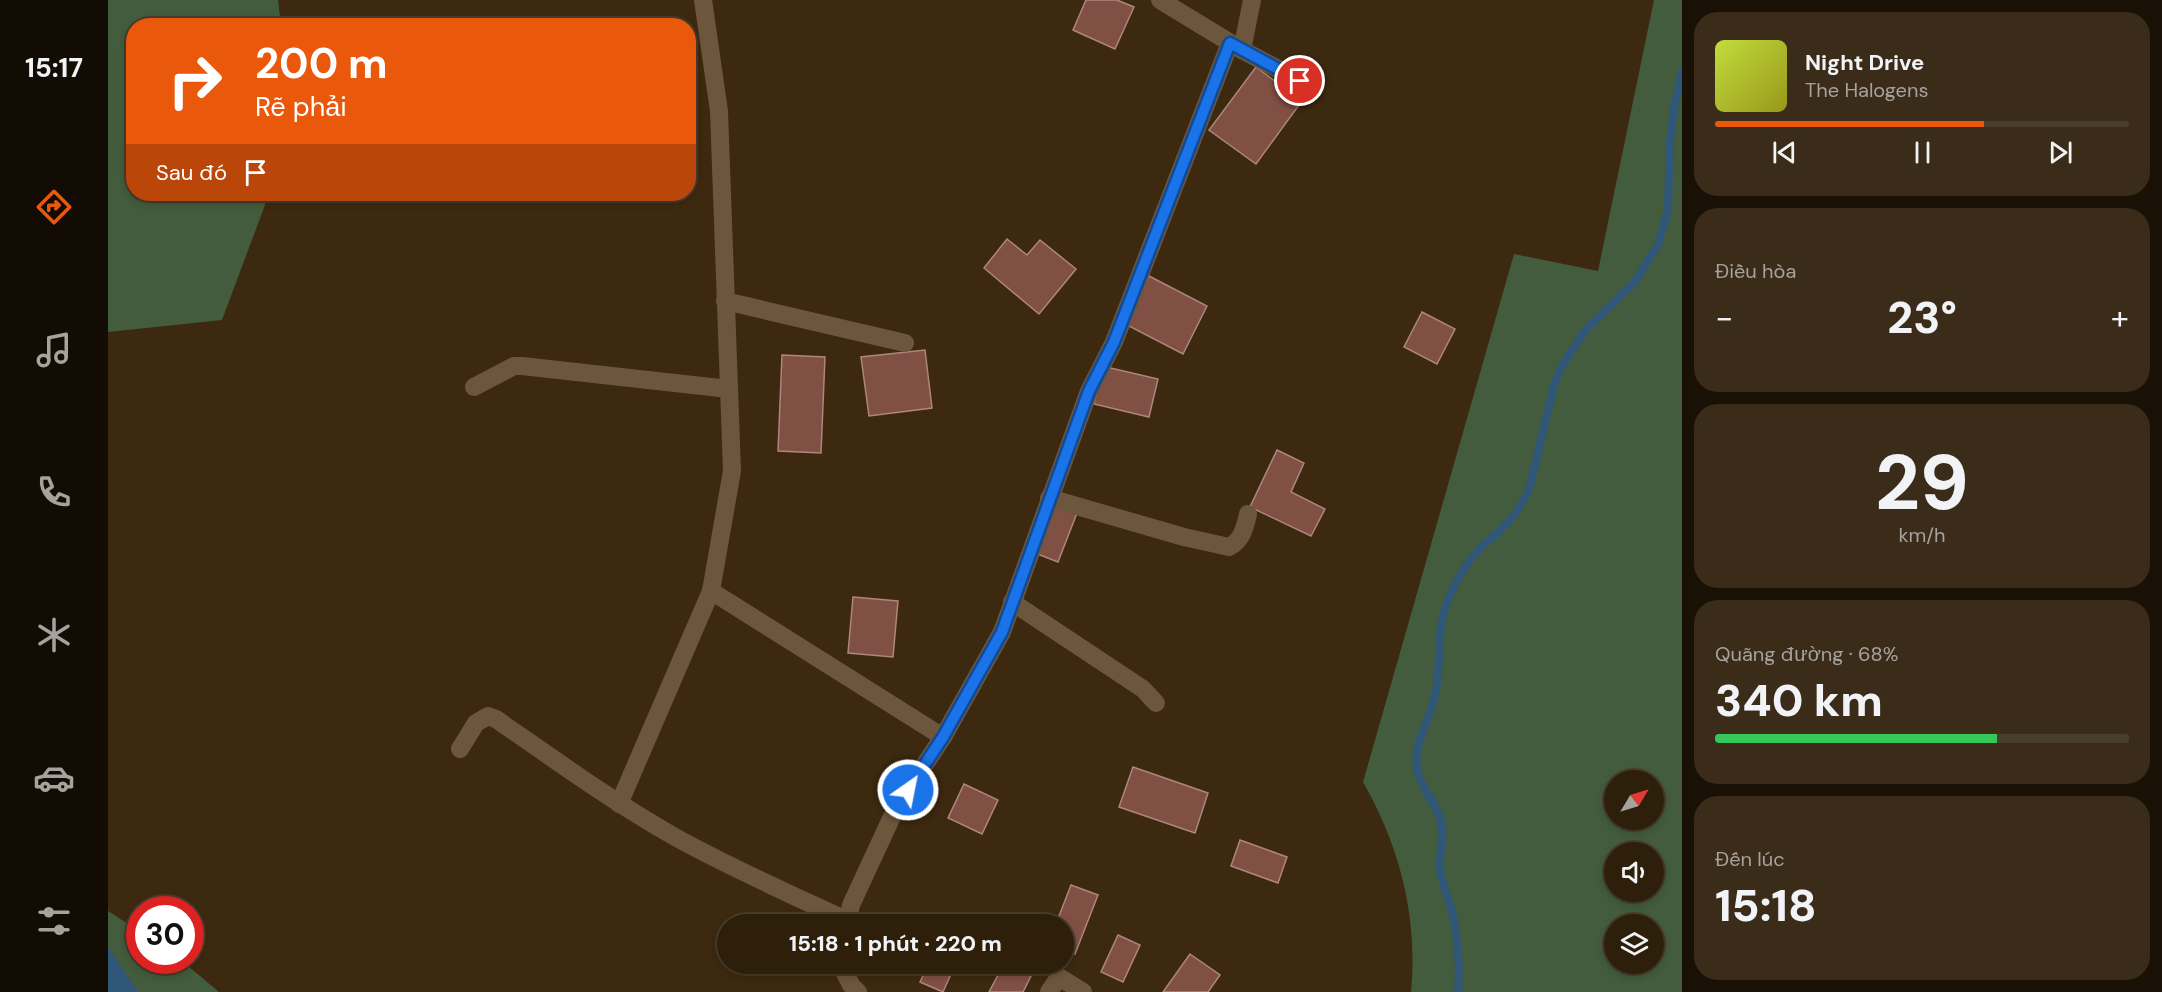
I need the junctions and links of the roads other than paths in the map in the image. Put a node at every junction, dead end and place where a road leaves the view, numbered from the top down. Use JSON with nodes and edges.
{"nodes":[{"id":1,"x":703,"y":0,"type":"edge"},
{"id":2,"x":1160,"y":0,"type":"edge"},
{"id":3,"x":1252,"y":0,"type":"edge"},
{"id":4,"x":1236,"y":46,"type":"junction"},
{"id":5,"x":1300,"y":81,"type":"dead end"},
{"id":6,"x":725,"y":301,"type":"junction"},
{"id":7,"x":905,"y":343,"type":"dead end"},
{"id":8,"x":474,"y":387,"type":"dead end"},
{"id":9,"x":729,"y":389,"type":"junction"},
{"id":10,"x":1049,"y":498,"type":"junction"},
{"id":11,"x":1248,"y":514,"type":"dead end"},
{"id":12,"x":711,"y":591,"type":"junction"},
{"id":13,"x":1012,"y":602,"type":"junction"},
{"id":14,"x":1156,"y":703,"type":"dead end"},
{"id":15,"x":943,"y":737,"type":"junction"},
{"id":16,"x":460,"y":749,"type":"dead end"},
{"id":17,"x":620,"y":804,"type":"junction"},
{"id":18,"x":829,"y":914,"type":"edge"},
{"id":19,"x":850,"y":914,"type":"edge"},
{"id":20,"x":845,"y":974,"type":"edge"},
{"id":21,"x":858,"y":992,"type":"edge"},
{"id":22,"x":1049,"y":992,"type":"edge"},
{"id":23,"x":1083,"y":992,"type":"edge"}],
"edges":[{"from":1,"to":6,"type":"street"},
{"from":2,"to":4,"type":"street"},
{"from":3,"to":4,"type":"street"},
{"from":4,"to":5,"type":"street"},
{"from":4,"to":10,"type":"street"},
{"from":6,"to":7,"type":"street"},
{"from":6,"to":9,"type":"street"},
{"from":8,"to":9,"type":"street"},
{"from":9,"to":12,"type":"street"},
{"from":10,"to":11,"type":"street"},
{"from":10,"to":13,"type":"street"},
{"from":12,"to":15,"type":"street"},
{"from":12,"to":17,"type":"street"},
{"from":13,"to":14,"type":"street"},
{"from":13,"to":15,"type":"street"},
{"from":15,"to":19,"type":"street"},
{"from":16,"to":17,"type":"street"},
{"from":17,"to":18,"type":"street"},
{"from":20,"to":21,"type":"street"},
{"from":22,"to":23,"type":"street"}]}
